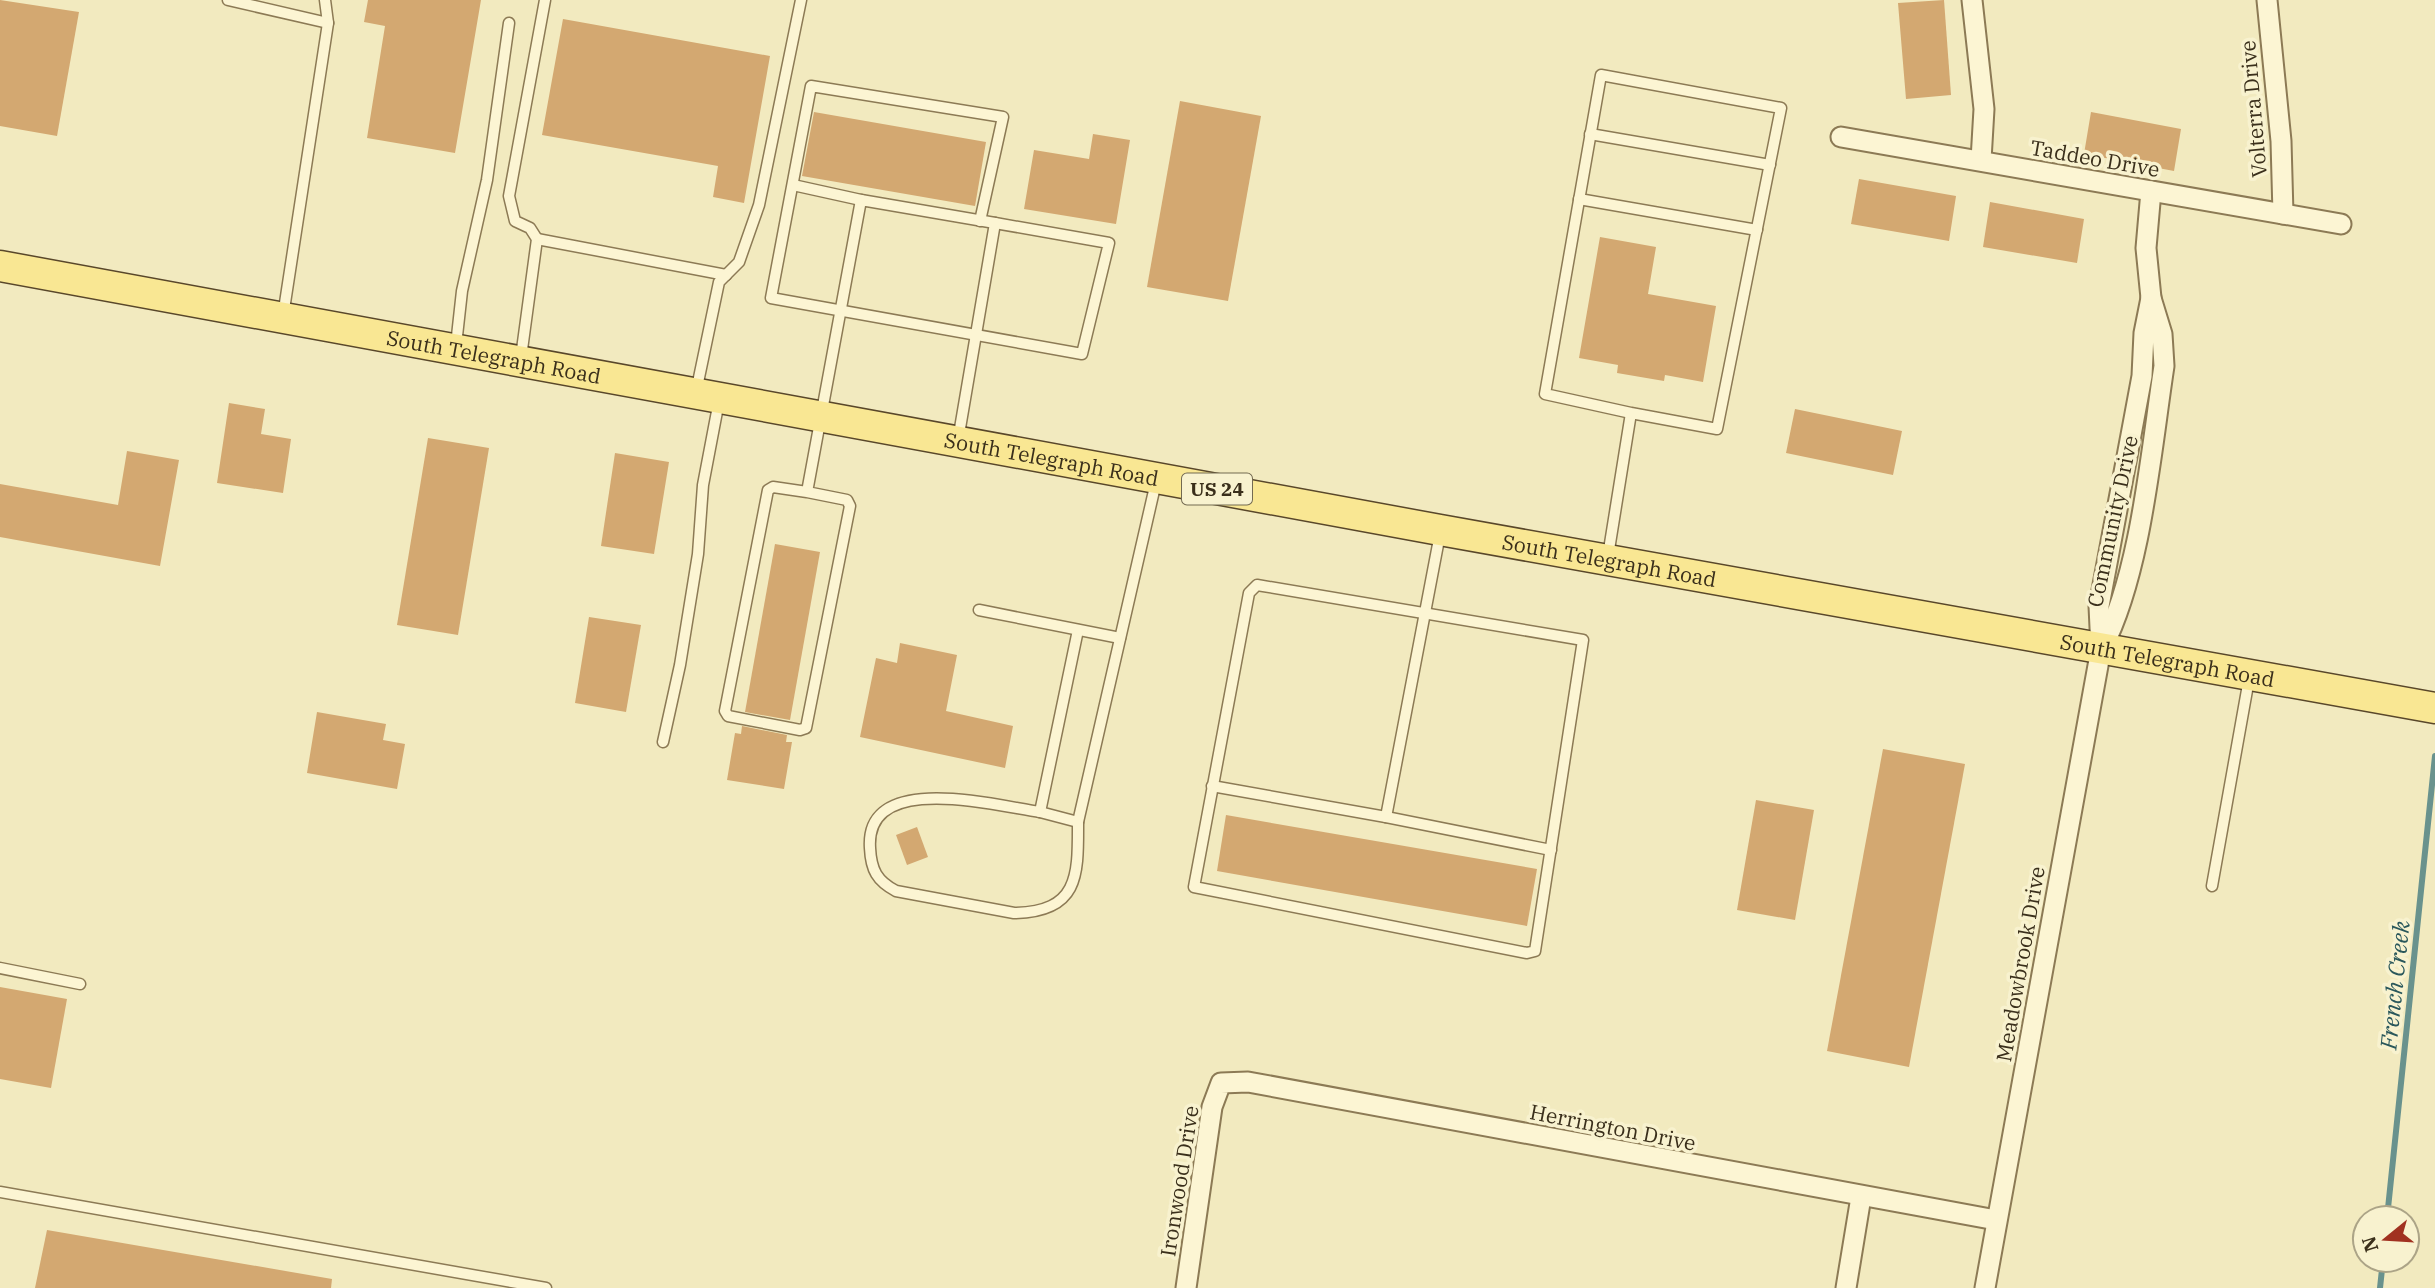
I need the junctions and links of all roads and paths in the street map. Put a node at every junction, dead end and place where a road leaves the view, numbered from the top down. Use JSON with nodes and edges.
{"nodes":[{"id":1,"x":228,"y":0,"type":"edge"},
{"id":2,"x":325,"y":0,"type":"edge"},
{"id":3,"x":545,"y":0,"type":"edge"},
{"id":4,"x":801,"y":0,"type":"edge"},
{"id":5,"x":1972,"y":0,"type":"edge"},
{"id":6,"x":2267,"y":0,"type":"edge"},
{"id":7,"x":328,"y":23,"type":"junction"},
{"id":8,"x":509,"y":23,"type":"dead end"},
{"id":9,"x":1590,"y":134,"type":"junction"},
{"id":10,"x":1841,"y":137,"type":"dead end"},
{"id":11,"x":1982,"y":160,"type":"junction"},
{"id":12,"x":1770,"y":165,"type":"junction"},
{"id":13,"x":793,"y":185,"type":"junction"},
{"id":14,"x":2151,"y":191,"type":"junction"},
{"id":15,"x":1579,"y":198,"type":"junction"},
{"id":16,"x":861,"y":200,"type":"junction"},
{"id":17,"x":2283,"y":214,"type":"junction"},
{"id":18,"x":980,"y":221,"type":"junction"},
{"id":19,"x":995,"y":223,"type":"junction"},
{"id":20,"x":2341,"y":223,"type":"dead end"},
{"id":21,"x":1757,"y":230,"type":"junction"},
{"id":22,"x":537,"y":239,"type":"junction"},
{"id":23,"x":0,"y":266,"type":"edge"},
{"id":24,"x":726,"y":275,"type":"junction"},
{"id":25,"x":2151,"y":298,"type":"junction"},
{"id":26,"x":840,"y":311,"type":"junction"},
{"id":27,"x":283,"y":317,"type":"junction"},
{"id":28,"x":976,"y":335,"type":"junction"},
{"id":29,"x":455,"y":349,"type":"junction"},
{"id":30,"x":521,"y":360,"type":"junction"},
{"id":31,"x":708,"y":395,"type":"junction"},
{"id":32,"x":1631,"y":412,"type":"junction"},
{"id":33,"x":820,"y":415,"type":"junction"},
{"id":34,"x":958,"y":440,"type":"junction"},
{"id":35,"x":2126,"y":460,"type":"junction"},
{"id":36,"x":2148,"y":463,"type":"junction"},
{"id":37,"x":1157,"y":478,"type":"junction"},
{"id":38,"x":807,"y":492,"type":"junction"},
{"id":39,"x":1440,"y":530,"type":"junction"},
{"id":40,"x":1608,"y":560,"type":"junction"},
{"id":41,"x":979,"y":611,"type":"dead end"},
{"id":42,"x":1424,"y":615,"type":"junction"},
{"id":43,"x":1078,"y":630,"type":"junction"},
{"id":44,"x":1120,"y":638,"type":"junction"},
{"id":45,"x":2101,"y":649,"type":"junction"},
{"id":46,"x":2249,"y":677,"type":"junction"},
{"id":47,"x":2435,"y":708,"type":"edge"},
{"id":48,"x":663,"y":743,"type":"dead end"},
{"id":49,"x":1212,"y":786,"type":"junction"},
{"id":50,"x":1040,"y":812,"type":"junction"},
{"id":51,"x":1386,"y":817,"type":"junction"},
{"id":52,"x":1078,"y":822,"type":"junction"},
{"id":53,"x":1551,"y":850,"type":"junction"},
{"id":54,"x":2213,"y":886,"type":"dead end"},
{"id":55,"x":0,"y":968,"type":"edge"},
{"id":56,"x":80,"y":984,"type":"dead end"},
{"id":57,"x":1221,"y":1083,"type":"joint"},
{"id":58,"x":0,"y":1192,"type":"edge"},
{"id":59,"x":1861,"y":1197,"type":"junction"},
{"id":60,"x":1996,"y":1220,"type":"junction"},
{"id":61,"x":546,"y":1288,"type":"edge"},
{"id":62,"x":1186,"y":1288,"type":"edge"},
{"id":63,"x":1846,"y":1288,"type":"edge"},
{"id":64,"x":1985,"y":1288,"type":"edge"}],
"edges":[{"from":1,"to":7,"type":"lane"},
{"from":2,"to":7,"type":"lane"},
{"from":3,"to":22,"type":"lane"},
{"from":4,"to":24,"type":"lane"},
{"from":5,"to":11,"type":"street"},
{"from":6,"to":17,"type":"street","name":"Volterra Drive"},
{"from":7,"to":27,"type":"lane"},
{"from":8,"to":29,"type":"lane"},
{"from":9,"to":12,"type":"lane"},
{"from":9,"to":12,"type":"lane"},
{"from":9,"to":15,"type":"lane"},
{"from":10,"to":11,"type":"street","name":"Taddeo Drive"},
{"from":11,"to":14,"type":"street","name":"Taddeo Drive"},
{"from":12,"to":21,"type":"lane"},
{"from":13,"to":16,"type":"lane"},
{"from":13,"to":18,"type":"lane"},
{"from":13,"to":26,"type":"lane"},
{"from":14,"to":17,"type":"street","name":"Taddeo Drive"},
{"from":14,"to":25,"type":"street","name":"Community Drive"},
{"from":15,"to":21,"type":"lane"},
{"from":15,"to":32,"type":"lane"},
{"from":16,"to":18,"type":"lane"},
{"from":16,"to":26,"type":"lane"},
{"from":17,"to":20,"type":"street","name":"Taddeo Drive"},
{"from":18,"to":19,"type":"lane"},
{"from":19,"to":28,"type":"lane"},
{"from":19,"to":28,"type":"lane"},
{"from":21,"to":32,"type":"lane"},
{"from":22,"to":24,"type":"lane"},
{"from":22,"to":30,"type":"lane"},
{"from":23,"to":27,"type":"main road","name":"South Telegraph Road","number":"US 24"},
{"from":24,"to":31,"type":"lane"},
{"from":25,"to":35,"type":"street","name":"Community Drive"},
{"from":25,"to":36,"type":"street","name":"Community Drive"},
{"from":26,"to":28,"type":"lane"},
{"from":26,"to":33,"type":"lane"},
{"from":27,"to":29,"type":"main road","name":"South Telegraph Road","number":"US 24"},
{"from":28,"to":34,"type":"lane"},
{"from":29,"to":30,"type":"main road","name":"South Telegraph Road","number":"US 24"},
{"from":30,"to":31,"type":"main road","name":"South Telegraph Road","number":"US 24"},
{"from":31,"to":33,"type":"main road","name":"South Telegraph Road","number":"US 24"},
{"from":31,"to":48,"type":"lane"},
{"from":32,"to":40,"type":"lane"},
{"from":33,"to":34,"type":"main road","name":"South Telegraph Road","number":"US 24"},
{"from":33,"to":38,"type":"lane"},
{"from":34,"to":37,"type":"main road","name":"South Telegraph Road","number":"US 24"},
{"from":35,"to":36,"type":"lane"},
{"from":35,"to":45,"type":"street","name":"Community Drive"},
{"from":36,"to":45,"type":"street","name":"Community Drive"},
{"from":37,"to":39,"type":"main road","name":"South Telegraph Road","number":"US 24"},
{"from":37,"to":44,"type":"lane"},
{"from":38,"to":38,"type":"lane"},
{"from":39,"to":40,"type":"main road","name":"South Telegraph Road","number":"US 24"},
{"from":39,"to":42,"type":"lane"},
{"from":40,"to":45,"type":"main road","name":"South Telegraph Road","number":"US 24"},
{"from":41,"to":43,"type":"lane"},
{"from":42,"to":49,"type":"lane"},
{"from":42,"to":51,"type":"lane"},
{"from":42,"to":53,"type":"lane"},
{"from":43,"to":44,"type":"lane"},
{"from":43,"to":50,"type":"lane"},
{"from":44,"to":52,"type":"lane"},
{"from":45,"to":46,"type":"main road","name":"South Telegraph Road","number":"US 24"},
{"from":45,"to":60,"type":"street","name":"Meadowbrook Drive"},
{"from":46,"to":47,"type":"main road","name":"South Telegraph Road","number":"US 24"},
{"from":46,"to":54,"type":"lane"},
{"from":49,"to":51,"type":"lane"},
{"from":49,"to":53,"type":"lane"},
{"from":50,"to":52,"type":"lane"},
{"from":50,"to":52,"type":"lane"},
{"from":51,"to":53,"type":"lane"},
{"from":55,"to":56,"type":"lane"},
{"from":57,"to":59,"type":"street","name":"Herrington Drive"},
{"from":57,"to":62,"type":"street","name":"Ironwood Drive"},
{"from":58,"to":61,"type":"lane"},
{"from":59,"to":60,"type":"street","name":"Herrington Drive"},
{"from":59,"to":63,"type":"street"},
{"from":60,"to":64,"type":"street","name":"Meadowbrook Drive"}]}
